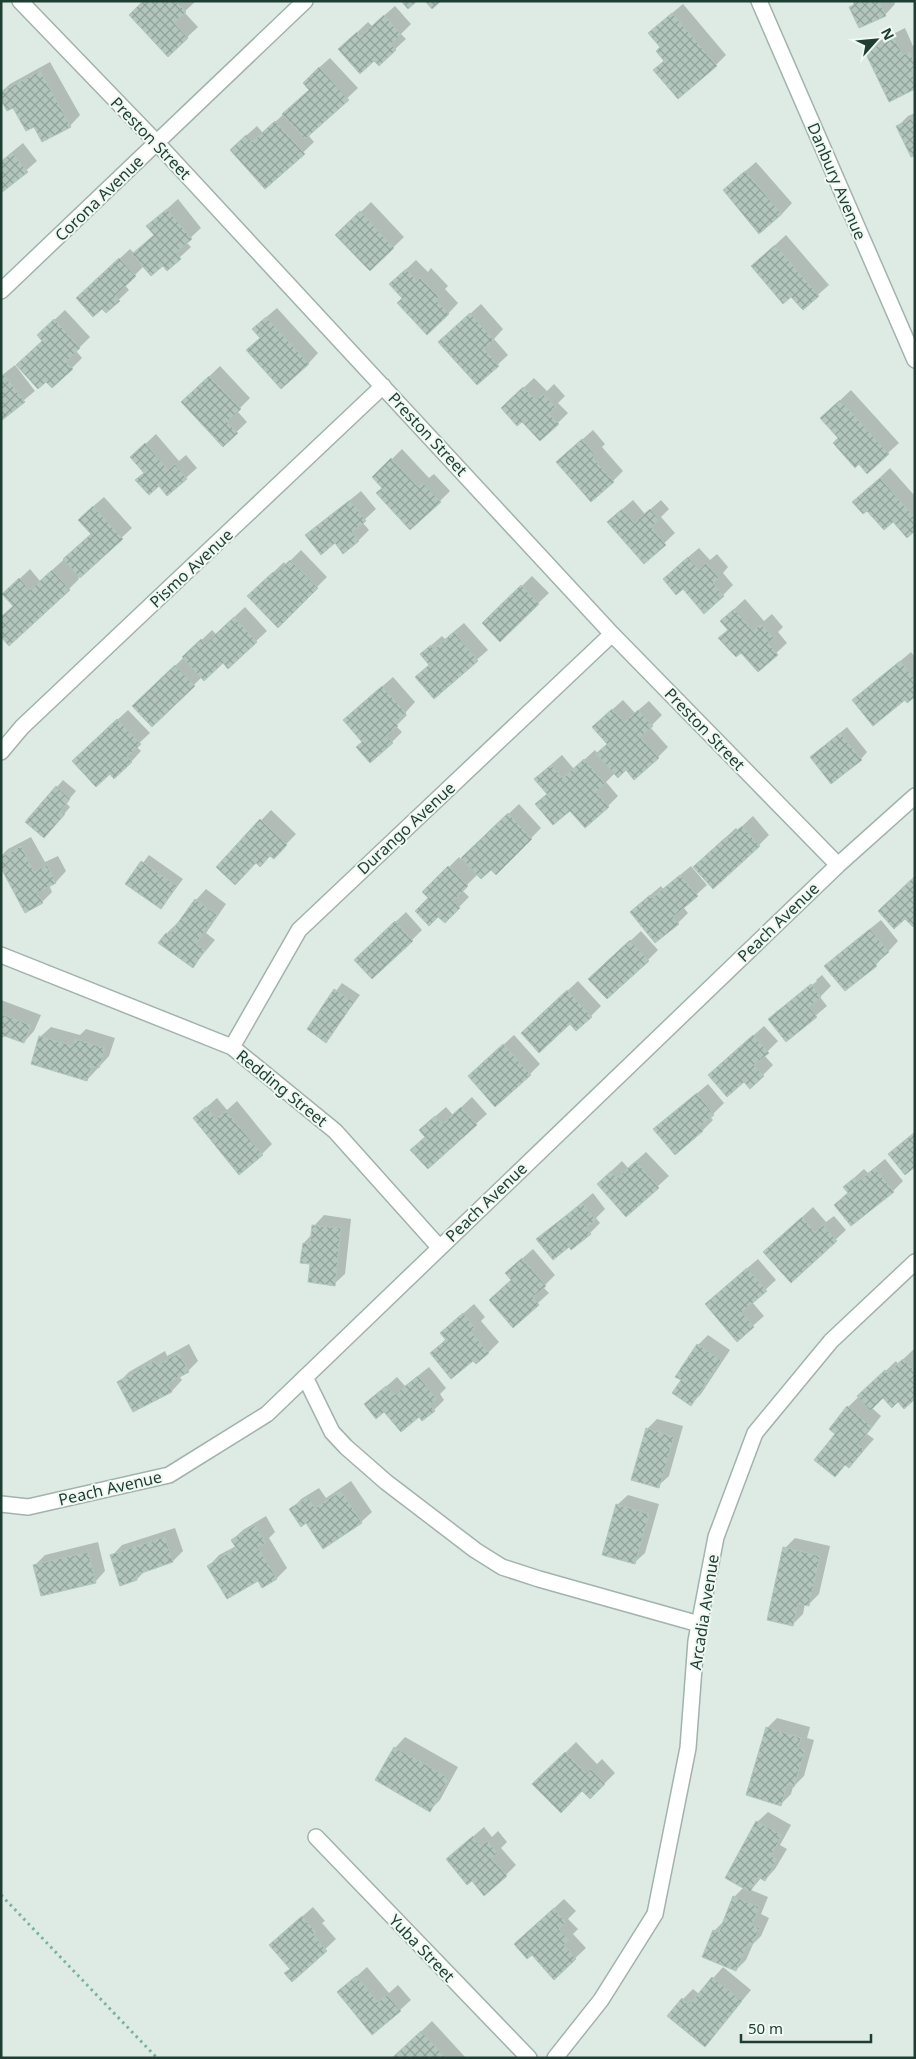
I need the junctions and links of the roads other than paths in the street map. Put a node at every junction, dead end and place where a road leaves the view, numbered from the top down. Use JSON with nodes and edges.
{"nodes":[{"id":1,"x":20,"y":1,"type":"edge"},
{"id":2,"x":305,"y":1,"type":"edge"},
{"id":3,"x":759,"y":1,"type":"edge"},
{"id":4,"x":157,"y":143,"type":"junction"},
{"id":5,"x":1,"y":291,"type":"edge"},
{"id":6,"x":915,"y":360,"type":"edge"},
{"id":7,"x":383,"y":386,"type":"junction"},
{"id":8,"x":612,"y":634,"type":"junction"},
{"id":9,"x":1,"y":752,"type":"edge"},
{"id":10,"x":915,"y":796,"type":"edge"},
{"id":11,"x":838,"y":865,"type":"junction"},
{"id":12,"x":1,"y":955,"type":"edge"},
{"id":13,"x":232,"y":1047,"type":"junction"},
{"id":14,"x":439,"y":1247,"type":"junction"},
{"id":15,"x":915,"y":1262,"type":"edge"},
{"id":16,"x":305,"y":1377,"type":"junction"},
{"id":17,"x":1,"y":1504,"type":"edge"},
{"id":18,"x":699,"y":1624,"type":"junction"},
{"id":19,"x":316,"y":1837,"type":"dead end"},
{"id":20,"x":529,"y":2058,"type":"edge"},
{"id":21,"x":555,"y":2058,"type":"edge"}],
"edges":[{"from":1,"to":4,"type":"street","name":"Preston Street"},
{"from":2,"to":4,"type":"street","name":"Corona Avenue"},
{"from":3,"to":6,"type":"street","name":"Danbury Avenue"},
{"from":4,"to":5,"type":"street","name":"Corona Avenue"},
{"from":4,"to":7,"type":"street","name":"Preston Street"},
{"from":7,"to":8,"type":"street","name":"Preston Street"},
{"from":7,"to":9,"type":"street","name":"Pismo Avenue"},
{"from":8,"to":11,"type":"street","name":"Preston Street"},
{"from":8,"to":13,"type":"street","name":"Durango Avenue"},
{"from":10,"to":11,"type":"street","name":"Peach Avenue"},
{"from":11,"to":14,"type":"street","name":"Peach Avenue"},
{"from":12,"to":13,"type":"street","name":"Redding Street"},
{"from":13,"to":14,"type":"street","name":"Redding Street"},
{"from":14,"to":16,"type":"street","name":"Peach Avenue"},
{"from":15,"to":18,"type":"street","name":"Arcadia Avenue"},
{"from":16,"to":17,"type":"street","name":"Peach Avenue"},
{"from":16,"to":18,"type":"street"},
{"from":18,"to":21,"type":"street","name":"Arcadia Avenue"},
{"from":19,"to":20,"type":"street","name":"Yuba Street"}]}
